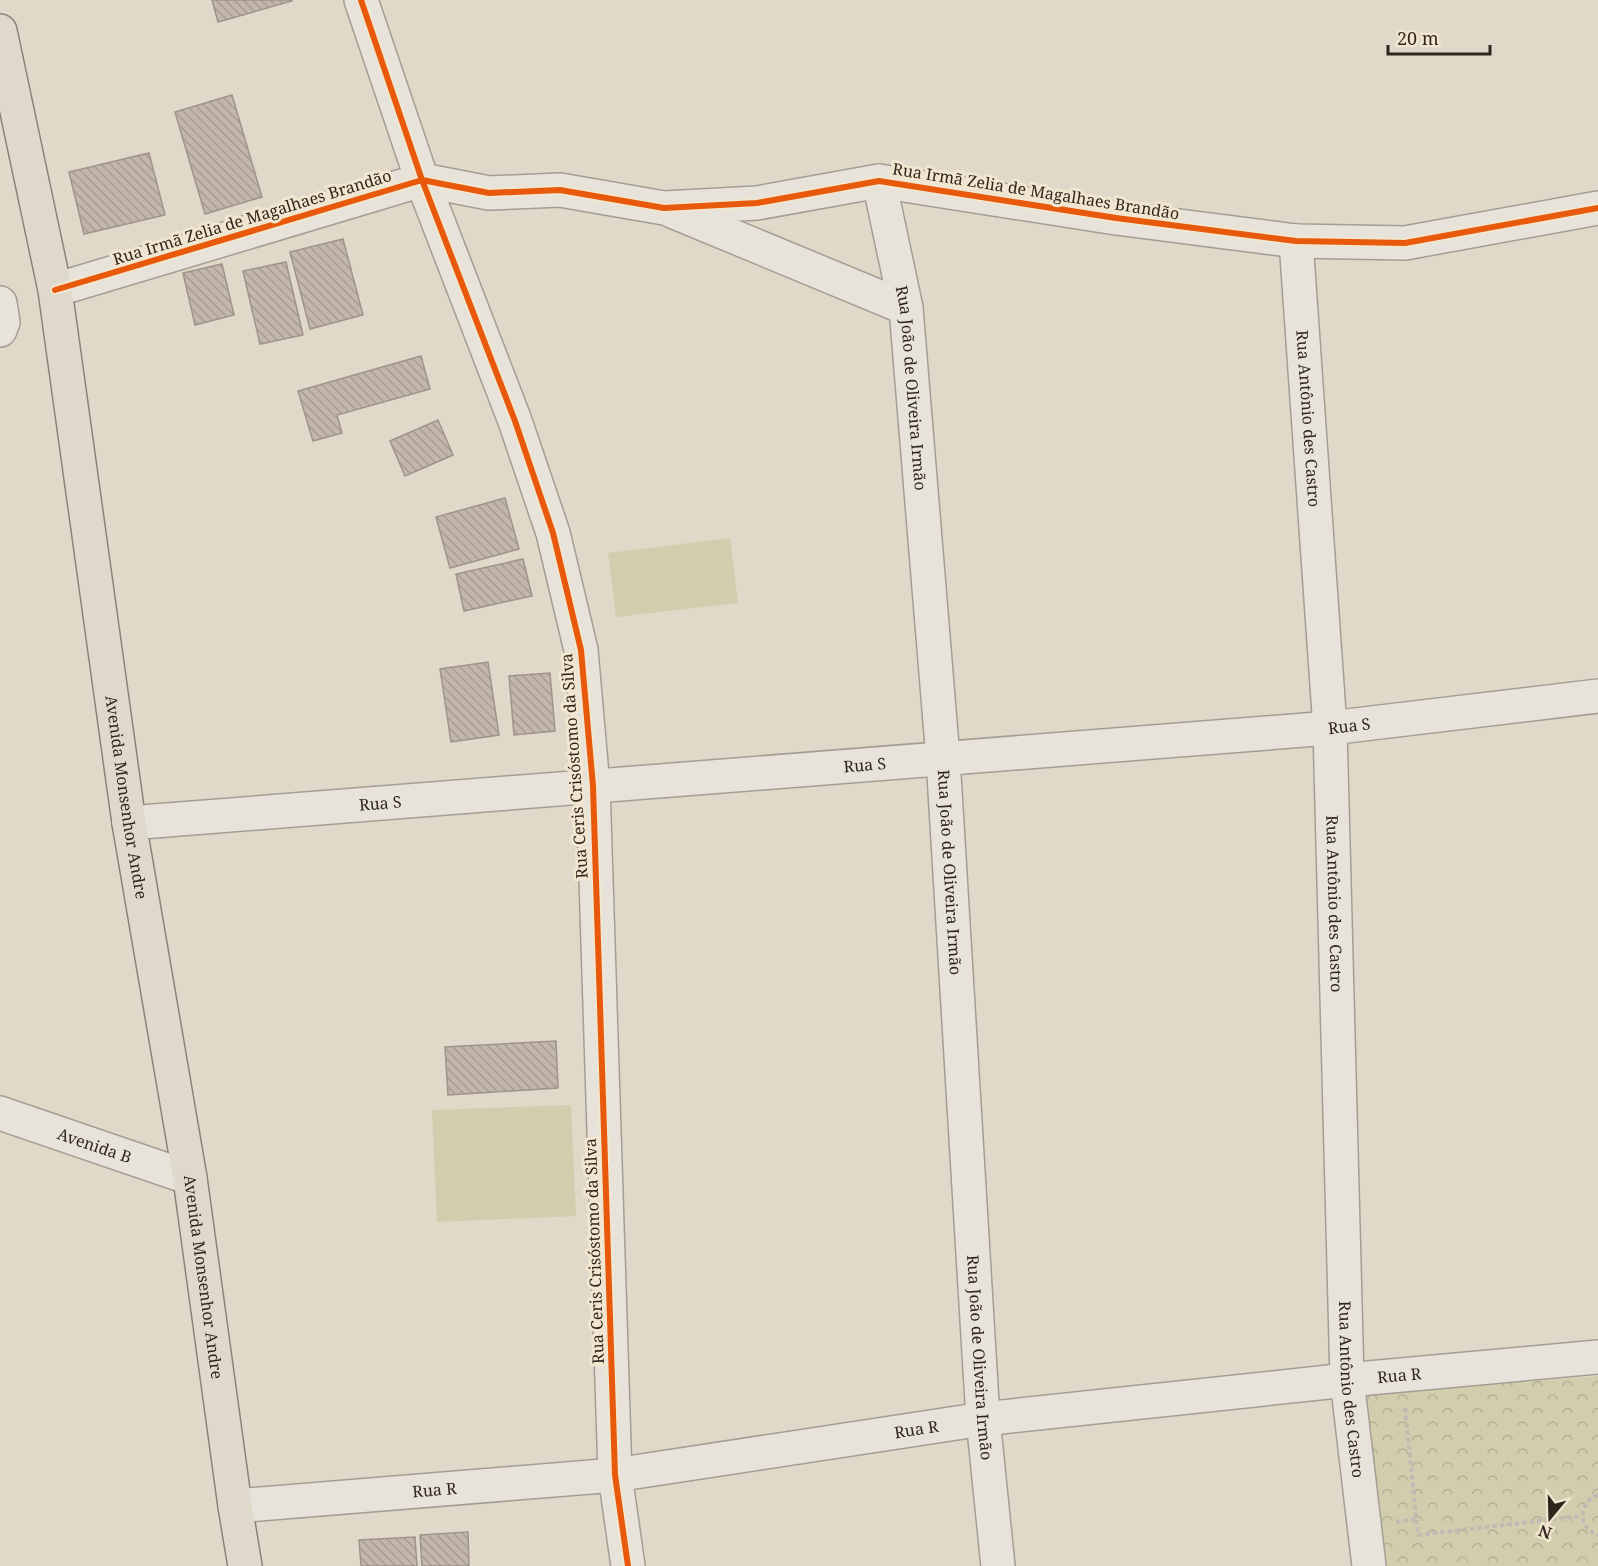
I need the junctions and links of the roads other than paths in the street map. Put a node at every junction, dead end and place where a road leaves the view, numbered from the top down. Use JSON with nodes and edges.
{"nodes":[{"id":1,"x":361,"y":0,"type":"edge"},
{"id":2,"x":0,"y":31,"type":"edge"},
{"id":3,"x":422,"y":180,"type":"junction"},
{"id":4,"x":879,"y":181,"type":"junction"},
{"id":5,"x":664,"y":208,"type":"junction"},
{"id":6,"x":1598,"y":208,"type":"edge"},
{"id":7,"x":1296,"y":242,"type":"junction"},
{"id":8,"x":55,"y":290,"type":"junction"},
{"id":9,"x":0,"y":303,"type":"edge"},
{"id":10,"x":906,"y":308,"type":"junction"},
{"id":11,"x":0,"y":330,"type":"edge"},
{"id":12,"x":1598,"y":696,"type":"edge"},
{"id":13,"x":1330,"y":729,"type":"junction"},
{"id":14,"x":944,"y":758,"type":"junction"},
{"id":15,"x":592,"y":786,"type":"junction"},
{"id":16,"x":129,"y":823,"type":"junction"},
{"id":17,"x":0,"y":1113,"type":"edge"},
{"id":18,"x":190,"y":1178,"type":"junction"},
{"id":19,"x":1598,"y":1357,"type":"edge"},
{"id":20,"x":1347,"y":1380,"type":"junction"},
{"id":21,"x":983,"y":1419,"type":"junction"},
{"id":22,"x":615,"y":1475,"type":"junction"},
{"id":23,"x":235,"y":1506,"type":"junction"},
{"id":24,"x":245,"y":1566,"type":"edge"},
{"id":25,"x":628,"y":1566,"type":"edge"},
{"id":26,"x":998,"y":1566,"type":"edge"},
{"id":27,"x":1369,"y":1566,"type":"edge"}],
"edges":[{"from":1,"to":3,"type":"street","name":"Rua Ceris Crisóstomo da Silva"},
{"from":2,"to":8,"type":"main road","name":"Avenida Monsenhor Andre"},
{"from":3,"to":5,"type":"street","name":"Rua Irmã Zelia de Magalhaes Brandão"},
{"from":3,"to":8,"type":"street","name":"Rua Irmã Zelia de Magalhaes Brandão"},
{"from":3,"to":15,"type":"street","name":"Rua Ceris Crisóstomo da Silva"},
{"from":4,"to":5,"type":"street","name":"Rua Irmã Zelia de Magalhaes Brandão"},
{"from":4,"to":7,"type":"street","name":"Rua Irmã Zelia de Magalhaes Brandão"},
{"from":4,"to":10,"type":"street","name":"Rua João de Oliveira Irmão"},
{"from":5,"to":10,"type":"street"},
{"from":6,"to":7,"type":"street","name":"Rua Irmã Zelia de Magalhaes Brandão"},
{"from":7,"to":13,"type":"street","name":"Rua Antônio des Castro"},
{"from":8,"to":16,"type":"main road","name":"Avenida Monsenhor Andre"},
{"from":9,"to":11,"type":"street"},
{"from":10,"to":14,"type":"street","name":"Rua João de Oliveira Irmão"},
{"from":12,"to":13,"type":"street","name":"Rua S"},
{"from":13,"to":14,"type":"street","name":"Rua S"},
{"from":13,"to":20,"type":"street","name":"Rua Antônio des Castro"},
{"from":14,"to":15,"type":"street","name":"Rua S"},
{"from":14,"to":21,"type":"street","name":"Rua João de Oliveira Irmão"},
{"from":15,"to":16,"type":"street","name":"Rua S"},
{"from":15,"to":22,"type":"street","name":"Rua Ceris Crisóstomo da Silva"},
{"from":16,"to":18,"type":"main road","name":"Avenida Monsenhor Andre"},
{"from":17,"to":18,"type":"street","name":"Avenida B"},
{"from":18,"to":23,"type":"main road","name":"Avenida Monsenhor Andre"},
{"from":19,"to":20,"type":"street","name":"Rua R"},
{"from":20,"to":21,"type":"street","name":"Rua R"},
{"from":20,"to":27,"type":"street","name":"Rua Antônio des Castro"},
{"from":21,"to":22,"type":"street","name":"Rua R"},
{"from":21,"to":26,"type":"street","name":"Rua João de Oliveira Irmão"},
{"from":22,"to":23,"type":"street","name":"Rua R"},
{"from":22,"to":25,"type":"street","name":"Rua Ceris Crisóstomo da Silva"},
{"from":23,"to":24,"type":"main road","name":"Avenida Monsenhor Andre"}]}
